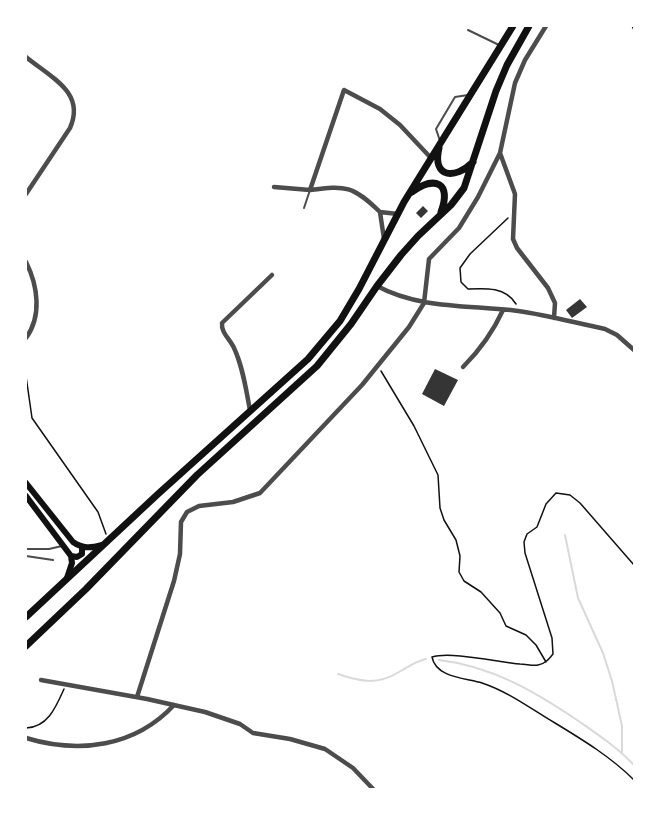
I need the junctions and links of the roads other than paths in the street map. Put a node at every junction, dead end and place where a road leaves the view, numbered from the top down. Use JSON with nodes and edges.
{"nodes":[{"id":1,"x":513,"y":26,"type":"edge"},
{"id":2,"x":529,"y":26,"type":"edge"},
{"id":3,"x":546,"y":26,"type":"edge"},
{"id":4,"x":468,"y":30,"type":"dead end"},
{"id":5,"x":501,"y":47,"type":"junction"},
{"id":6,"x":26,"y":57,"type":"edge"},
{"id":7,"x":471,"y":95,"type":"junction"},
{"id":8,"x":441,"y":142,"type":"junction"},
{"id":9,"x":500,"y":153,"type":"junction"},
{"id":10,"x":431,"y":158,"type":"junction"},
{"id":11,"x":474,"y":161,"type":"junction"},
{"id":12,"x":273,"y":186,"type":"dead end"},
{"id":13,"x":310,"y":190,"type":"junction"},
{"id":14,"x":410,"y":193,"type":"junction"},
{"id":15,"x":26,"y":194,"type":"edge"},
{"id":16,"x":304,"y":208,"type":"dead end"},
{"id":17,"x":380,"y":212,"type":"junction"},
{"id":18,"x":398,"y":214,"type":"junction"},
{"id":19,"x":441,"y":214,"type":"junction"},
{"id":20,"x":384,"y":242,"type":"junction"},
{"id":21,"x":26,"y":262,"type":"edge"},
{"id":22,"x":272,"y":275,"type":"dead end"},
{"id":23,"x":377,"y":286,"type":"junction"},
{"id":24,"x":424,"y":303,"type":"junction"},
{"id":25,"x":502,"y":310,"type":"junction"},
{"id":26,"x":554,"y":318,"type":"junction"},
{"id":27,"x":26,"y":338,"type":"edge"},
{"id":28,"x":634,"y":350,"type":"edge"},
{"id":29,"x":463,"y":367,"type":"dead end"},
{"id":30,"x":250,"y":410,"type":"junction"},
{"id":31,"x":26,"y":483,"type":"edge"},
{"id":32,"x":26,"y":496,"type":"edge"},
{"id":33,"x":105,"y":544,"type":"junction"},
{"id":34,"x":64,"y":545,"type":"junction"},
{"id":35,"x":82,"y":547,"type":"junction"},
{"id":36,"x":26,"y":549,"type":"edge"},
{"id":37,"x":26,"y":556,"type":"edge"},
{"id":38,"x":71,"y":556,"type":"junction"},
{"id":39,"x":53,"y":560,"type":"dead end"},
{"id":40,"x":67,"y":579,"type":"junction"},
{"id":41,"x":26,"y":617,"type":"edge"},
{"id":42,"x":26,"y":646,"type":"edge"},
{"id":43,"x":41,"y":681,"type":"dead end"},
{"id":44,"x":137,"y":697,"type":"junction"},
{"id":45,"x":174,"y":705,"type":"junction"},
{"id":46,"x":26,"y":738,"type":"edge"},
{"id":47,"x":374,"y":789,"type":"edge"}],
"edges":[{"from":1,"to":5,"type":"main road"},
{"from":2,"to":11,"type":"main road"},
{"from":3,"to":9,"type":"street"},
{"from":4,"to":5,"type":"lane"},
{"from":5,"to":7,"type":"main road"},
{"from":6,"to":15,"type":"street"},
{"from":7,"to":8,"type":"main road"},
{"from":7,"to":8,"type":"lane"},
{"from":8,"to":10,"type":"main road"},
{"from":8,"to":11,"type":"main road"},
{"from":9,"to":24,"type":"street"},
{"from":9,"to":26,"type":"street"},
{"from":10,"to":13,"type":"street"},
{"from":10,"to":14,"type":"main road"},
{"from":11,"to":19,"type":"main road"},
{"from":12,"to":13,"type":"street"},
{"from":13,"to":16,"type":"lane"},
{"from":13,"to":17,"type":"street"},
{"from":14,"to":18,"type":"main road"},
{"from":14,"to":19,"type":"main road"},
{"from":17,"to":18,"type":"street"},
{"from":17,"to":20,"type":"street"},
{"from":18,"to":20,"type":"main road"},
{"from":19,"to":23,"type":"main road"},
{"from":20,"to":30,"type":"main road"},
{"from":21,"to":27,"type":"street"},
{"from":22,"to":30,"type":"street"},
{"from":23,"to":24,"type":"street"},
{"from":23,"to":42,"type":"main road"},
{"from":24,"to":25,"type":"street"},
{"from":24,"to":44,"type":"street"},
{"from":25,"to":26,"type":"street"},
{"from":25,"to":29,"type":"street"},
{"from":26,"to":28,"type":"street"},
{"from":30,"to":33,"type":"main road"},
{"from":31,"to":35,"type":"main road"},
{"from":32,"to":34,"type":"main road"},
{"from":33,"to":35,"type":"main road"},
{"from":33,"to":40,"type":"main road"},
{"from":34,"to":36,"type":"lane"},
{"from":34,"to":38,"type":"main road"},
{"from":35,"to":38,"type":"main road"},
{"from":37,"to":39,"type":"lane"},
{"from":38,"to":40,"type":"main road"},
{"from":40,"to":41,"type":"main road"},
{"from":43,"to":44,"type":"street"},
{"from":44,"to":45,"type":"street"},
{"from":45,"to":46,"type":"street"},
{"from":45,"to":47,"type":"street"}]}
